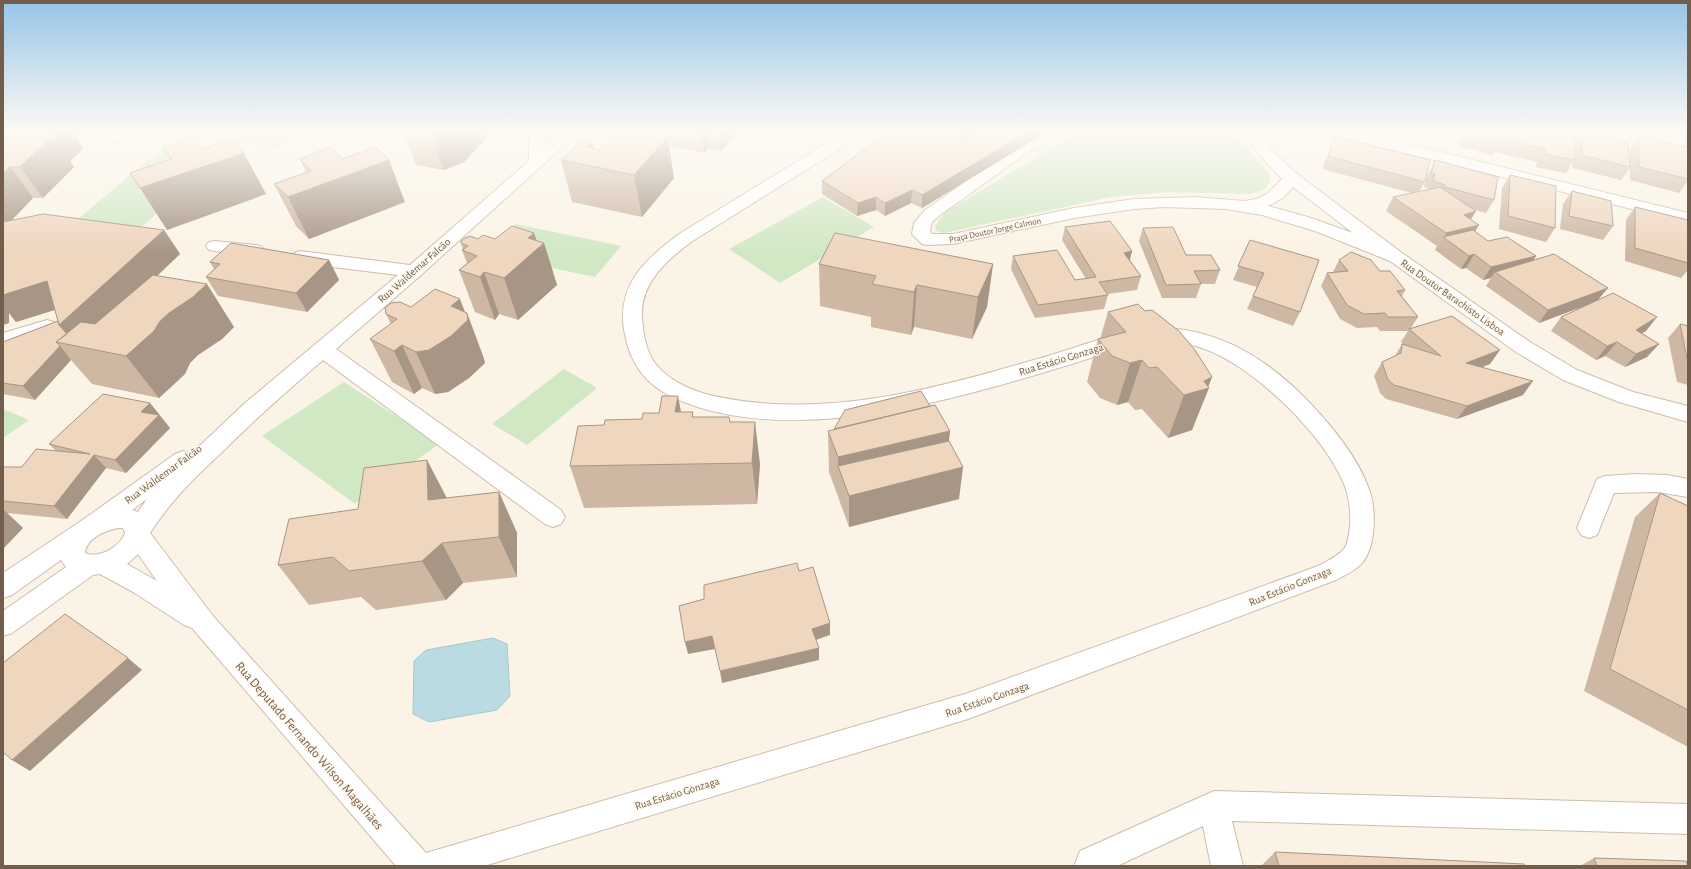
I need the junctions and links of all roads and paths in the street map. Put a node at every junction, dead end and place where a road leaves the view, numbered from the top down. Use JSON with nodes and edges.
{"nodes":[{"id":1,"x":527,"y":171,"type":"edge"},
{"id":2,"x":793,"y":171,"type":"edge"},
{"id":3,"x":992,"y":171,"type":"edge"},
{"id":4,"x":1284,"y":171,"type":"edge"},
{"id":5,"x":1496,"y":171,"type":"edge"},
{"id":6,"x":1291,"y":178,"type":"junction"},
{"id":7,"x":1243,"y":206,"type":"junction"},
{"id":8,"x":1688,"y":218,"type":"edge"},
{"id":9,"x":215,"y":246,"type":"dead end"},
{"id":10,"x":1396,"y":256,"type":"junction"},
{"id":11,"x":414,"y":271,"type":"junction"},
{"id":12,"x":46,"y":327,"type":"edge"},
{"id":13,"x":3,"y":340,"type":"edge"},
{"id":14,"x":322,"y":349,"type":"junction"},
{"id":15,"x":253,"y":408,"type":"junction"},
{"id":16,"x":1688,"y":414,"type":"edge"},
{"id":17,"x":1688,"y":488,"type":"edge"},
{"id":18,"x":553,"y":517,"type":"dead end"},
{"id":19,"x":89,"y":528,"type":"junction"},
{"id":20,"x":1589,"y":528,"type":"dead end"},
{"id":21,"x":137,"y":533,"type":"junction"},
{"id":22,"x":95,"y":564,"type":"junction"},
{"id":23,"x":3,"y":587,"type":"edge"},
{"id":24,"x":204,"y":624,"type":"junction"},
{"id":25,"x":3,"y":626,"type":"edge"},
{"id":26,"x":1214,"y":806,"type":"junction"},
{"id":27,"x":1688,"y":819,"type":"edge"},
{"id":28,"x":416,"y":866,"type":"edge"},
{"id":29,"x":433,"y":866,"type":"edge"},
{"id":30,"x":1090,"y":866,"type":"edge"},
{"id":31,"x":1227,"y":866,"type":"edge"}],
"edges":[{"from":1,"to":11,"type":"street","name":"Rua Waldemar Falcão"},
{"from":2,"to":29,"type":"street","name":"Rua Estácio Gonzaga"},
{"from":3,"to":7,"type":"street","name":"Praça Doutor Jorge Calmon"},
{"from":4,"to":6,"type":"street","name":"Rua Doutor Barachisto Lisboa"},
{"from":5,"to":8,"type":"street"},
{"from":6,"to":7,"type":"street","name":"Praça Doutor Jorge Calmon"},
{"from":6,"to":10,"type":"street","name":"Rua Doutor Barachisto Lisboa"},
{"from":7,"to":10,"type":"street","name":"Praça Doutor Jorge Calmon"},
{"from":9,"to":11,"type":"street"},
{"from":10,"to":16,"type":"street","name":"Rua Doutor Barachisto Lisboa"},
{"from":11,"to":14,"type":"street","name":"Rua Waldemar Falcão"},
{"from":12,"to":13,"type":"street"},
{"from":14,"to":15,"type":"street","name":"Rua Waldemar Falcão"},
{"from":14,"to":18,"type":"street"},
{"from":15,"to":19,"type":"street","name":"Rua Waldemar Falcão"},
{"from":15,"to":21,"type":"street","name":"Rua Waldemar Falcão"},
{"from":17,"to":20,"type":"street"},
{"from":19,"to":21,"type":"street","name":"Rua Deputado Fernando Wilson Magalhães"},
{"from":19,"to":22,"type":"street","name":"Rua Deputado Fernando Wilson Magalhães"},
{"from":19,"to":23,"type":"street","name":"Rua Waldemar Falcão"},
{"from":21,"to":22,"type":"street","name":"Rua Waldemar Falcão"},
{"from":21,"to":24,"type":"street","name":"Rua Deputado Fernando Wilson Magalhães"},
{"from":22,"to":24,"type":"street","name":"Rua Deputado Fernando Wilson Magalhães"},
{"from":22,"to":25,"type":"street"},
{"from":24,"to":28,"type":"street","name":"Rua Deputado Fernando Wilson Magalhães"},
{"from":26,"to":27,"type":"street"},
{"from":26,"to":30,"type":"street"},
{"from":26,"to":31,"type":"street"}]}
